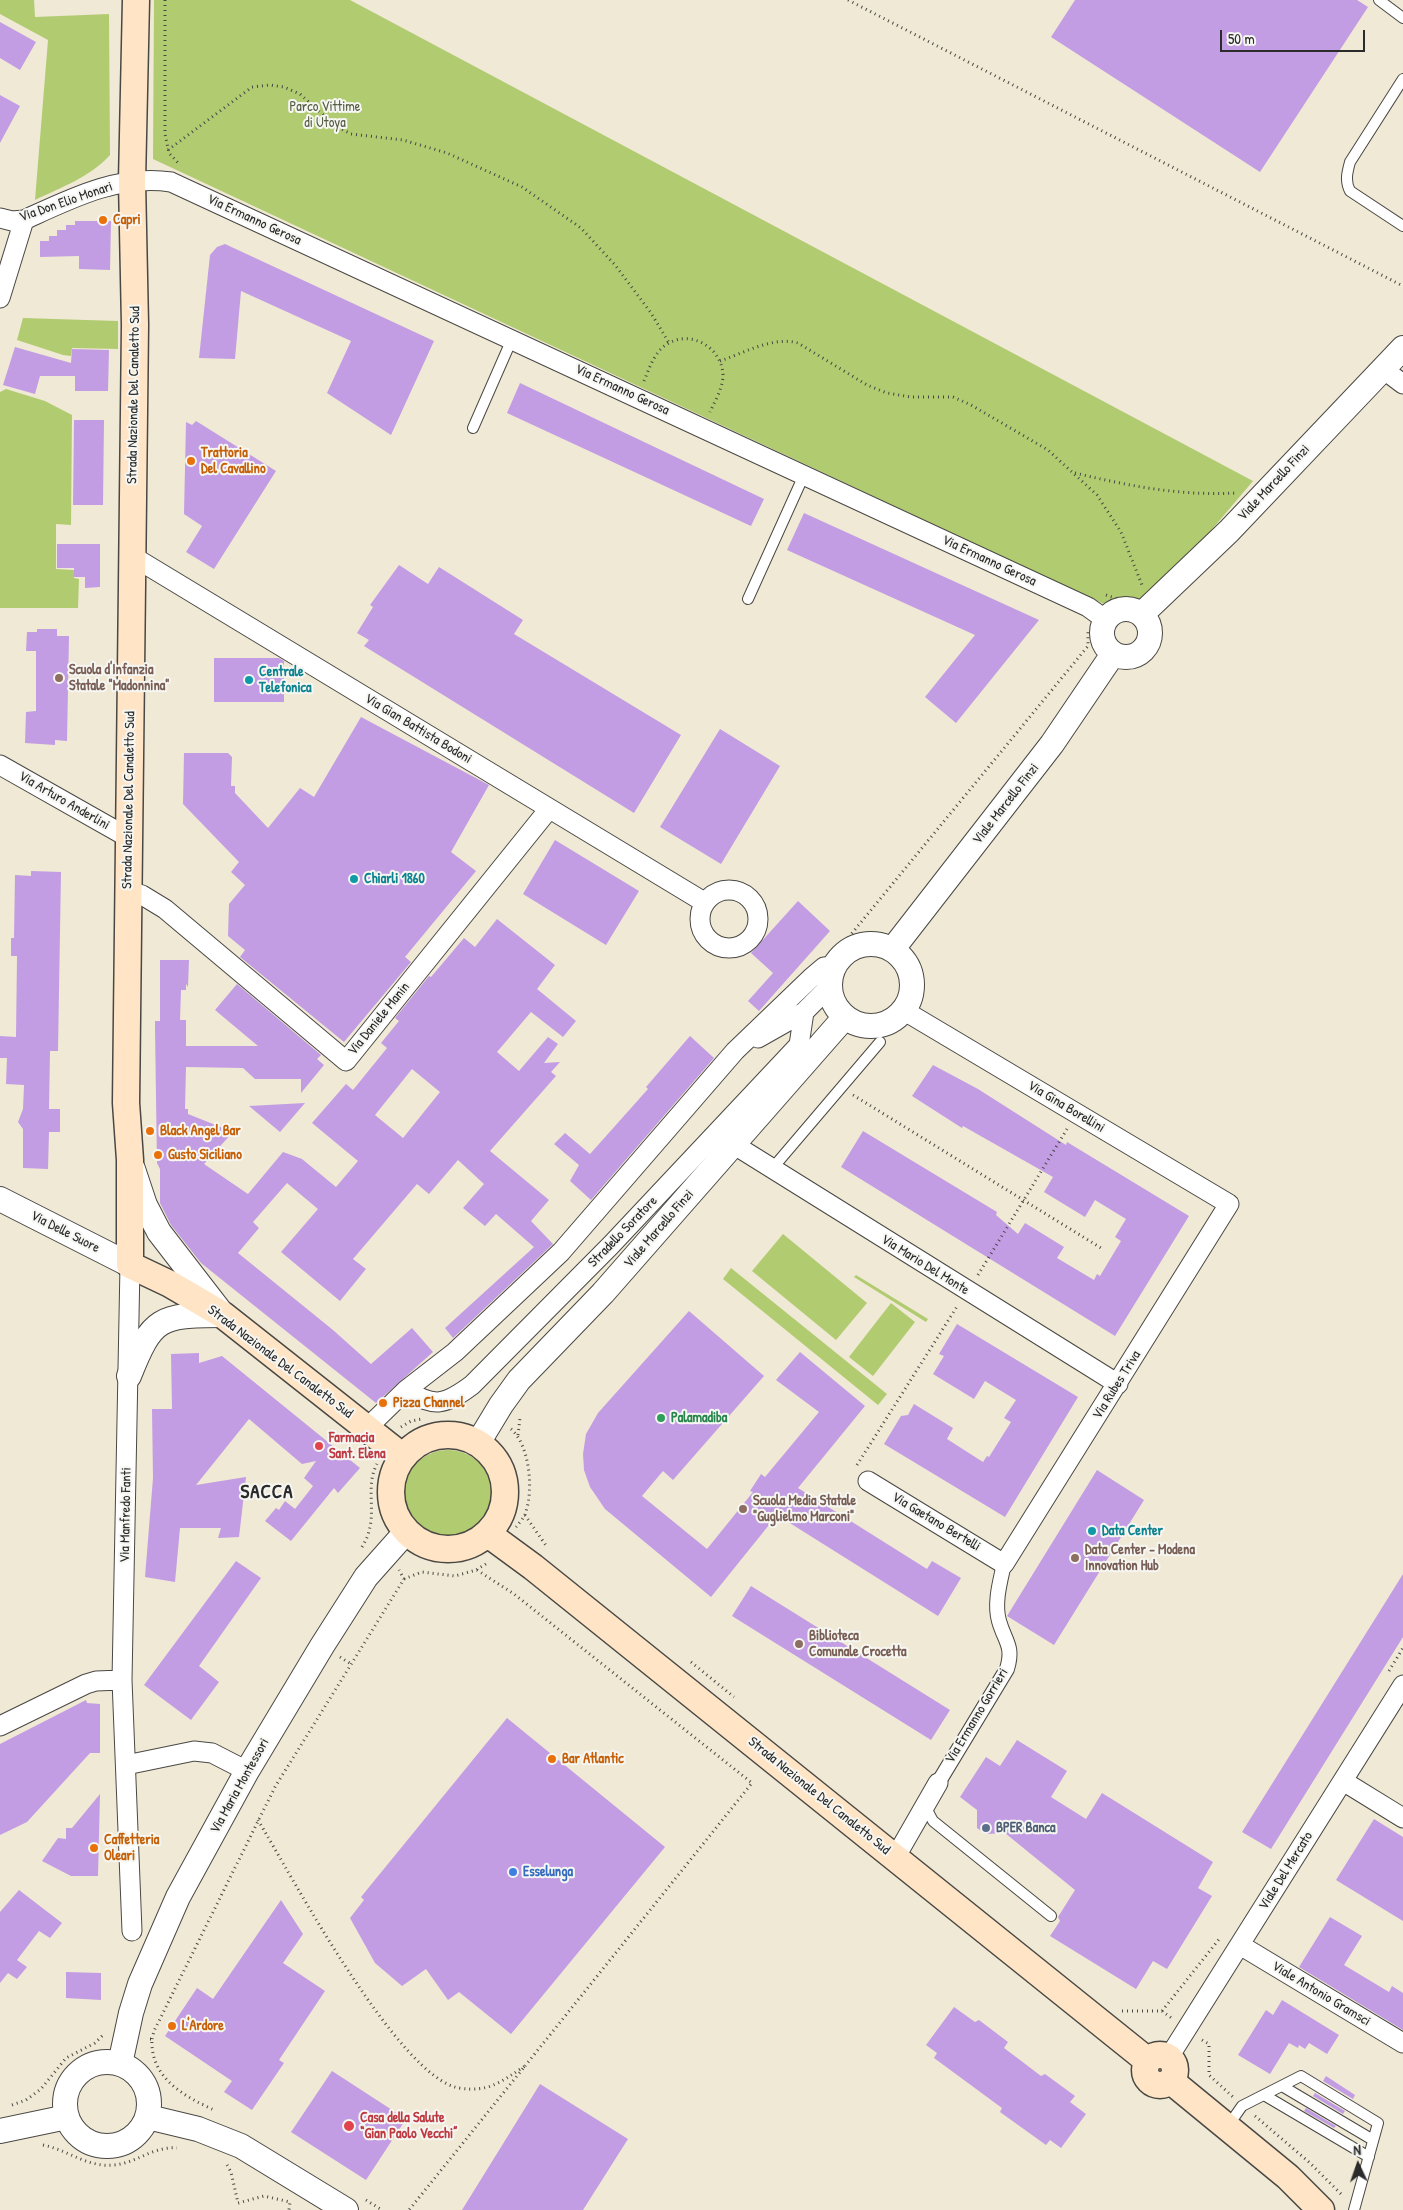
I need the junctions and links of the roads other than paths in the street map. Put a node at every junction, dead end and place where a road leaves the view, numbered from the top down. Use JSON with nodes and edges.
{"nodes":[{"id":1,"x":136,"y":0,"type":"edge"},
{"id":2,"x":1379,"y":0,"type":"edge"},
{"id":3,"x":1403,"y":18,"type":"edge"},
{"id":4,"x":1403,"y":79,"type":"edge"},
{"id":5,"x":132,"y":181,"type":"junction"},
{"id":6,"x":0,"y":218,"type":"edge"},
{"id":7,"x":24,"y":220,"type":"junction"},
{"id":8,"x":1403,"y":226,"type":"edge"},
{"id":9,"x":0,"y":298,"type":"edge"},
{"id":10,"x":512,"y":339,"type":"junction"},
{"id":11,"x":1403,"y":348,"type":"edge"},
{"id":12,"x":1383,"y":369,"type":"junction"},
{"id":13,"x":1403,"y":384,"type":"edge"},
{"id":14,"x":473,"y":428,"type":"dead end"},
{"id":15,"x":804,"y":475,"type":"junction"},
{"id":16,"x":132,"y":556,"type":"junction"},
{"id":17,"x":748,"y":599,"type":"dead end"},
{"id":18,"x":1137,"y":607,"type":"junction"},
{"id":19,"x":1097,"y":613,"type":"junction"},
{"id":20,"x":1113,"y":654,"type":"junction"},
{"id":21,"x":0,"y":765,"type":"edge"},
{"id":22,"x":549,"y":809,"type":"junction"},
{"id":23,"x":129,"y":838,"type":"junction"},
{"id":24,"x":128,"y":891,"type":"junction"},
{"id":25,"x":704,"y":902,"type":"dead end"},
{"id":26,"x":892,"y":950,"type":"junction"},
{"id":27,"x":830,"y":973,"type":"junction"},
{"id":28,"x":903,"y":1010,"type":"junction"},
{"id":29,"x":804,"y":1012,"type":"junction"},
{"id":30,"x":845,"y":1017,"type":"junction"},
{"id":31,"x":880,"y":1042,"type":"dead end"},
{"id":32,"x":735,"y":1051,"type":"junction"},
{"id":33,"x":733,"y":1144,"type":"junction"},
{"id":34,"x":130,"y":1160,"type":"junction"},
{"id":35,"x":771,"y":1170,"type":"junction"},
{"id":36,"x":0,"y":1199,"type":"edge"},
{"id":37,"x":1229,"y":1204,"type":"joint"},
{"id":38,"x":130,"y":1265,"type":"junction"},
{"id":39,"x":222,"y":1315,"type":"junction"},
{"id":40,"x":129,"y":1376,"type":"junction"},
{"id":41,"x":1118,"y":1384,"type":"junction"},
{"id":42,"x":406,"y":1390,"type":"junction"},
{"id":43,"x":367,"y":1428,"type":"junction"},
{"id":44,"x":478,"y":1443,"type":"junction"},
{"id":45,"x":403,"y":1457,"type":"junction"},
{"id":46,"x":868,"y":1481,"type":"dead end"},
{"id":47,"x":406,"y":1532,"type":"junction"},
{"id":48,"x":488,"y":1534,"type":"junction"},
{"id":49,"x":1004,"y":1564,"type":"junction"},
{"id":50,"x":122,"y":1680,"type":"junction"},
{"id":51,"x":1403,"y":1684,"type":"edge"},
{"id":52,"x":0,"y":1726,"type":"edge"},
{"id":53,"x":126,"y":1765,"type":"junction"},
{"id":54,"x":247,"y":1771,"type":"junction"},
{"id":55,"x":1343,"y":1781,"type":"junction"},
{"id":56,"x":938,"y":1783,"type":"joint"},
{"id":57,"x":925,"y":1806,"type":"junction"},
{"id":58,"x":1403,"y":1818,"type":"edge"},
{"id":59,"x":895,"y":1858,"type":"junction"},
{"id":60,"x":1051,"y":1916,"type":"dead end"},
{"id":61,"x":132,"y":1931,"type":"dead end"},
{"id":62,"x":1240,"y":1945,"type":"junction"},
{"id":63,"x":1403,"y":2043,"type":"edge"},
{"id":64,"x":120,"y":2064,"type":"junction"},
{"id":65,"x":1163,"y":2066,"type":"junction"},
{"id":66,"x":1282,"y":2086,"type":"junction"},
{"id":67,"x":1264,"y":2095,"type":"junction"},
{"id":68,"x":67,"y":2116,"type":"junction"},
{"id":69,"x":148,"y":2116,"type":"junction"},
{"id":70,"x":1228,"y":2127,"type":"junction"},
{"id":71,"x":0,"y":2132,"type":"edge"},
{"id":72,"x":1373,"y":2140,"type":"junction"},
{"id":73,"x":1369,"y":2157,"type":"junction"},
{"id":74,"x":346,"y":2210,"type":"edge"},
{"id":75,"x":1321,"y":2210,"type":"edge"},
{"id":76,"x":1354,"y":2210,"type":"edge"}],
"edges":[{"from":1,"to":5,"type":"main road","name":"Strada Nazionale Del Canaletto Sud"},
{"from":2,"to":3,"type":"lane"},
{"from":4,"to":8,"type":"lane"},
{"from":5,"to":7,"type":"street","name":"Via Don Elio Monari"},
{"from":5,"to":10,"type":"street","name":"Via Ermanno Gerosa"},
{"from":5,"to":16,"type":"main road","name":"Strada Nazionale Del Canaletto Sud"},
{"from":6,"to":7,"type":"street","name":"Via Don Elio Monari"},
{"from":7,"to":9,"type":"street"},
{"from":10,"to":14,"type":"lane"},
{"from":10,"to":15,"type":"street","name":"Via Ermanno Gerosa"},
{"from":11,"to":12,"type":"street","name":"Viale Marcello Finzi"},
{"from":12,"to":13,"type":"street"},
{"from":12,"to":18,"type":"street","name":"Viale Marcello Finzi"},
{"from":15,"to":17,"type":"lane"},
{"from":15,"to":19,"type":"street","name":"Via Ermanno Gerosa"},
{"from":16,"to":22,"type":"street","name":"Via Gian Battista Bodoni"},
{"from":16,"to":23,"type":"main road","name":"Strada Nazionale Del Canaletto Sud"},
{"from":18,"to":19,"type":"street"},
{"from":18,"to":20,"type":"street"},
{"from":19,"to":20,"type":"street"},
{"from":20,"to":26,"type":"street","name":"Viale Marcello Finzi"},
{"from":21,"to":23,"type":"street","name":"Via Arturo Anderlini"},
{"from":22,"to":24,"type":"street","name":"Via Daniele Manin"},
{"from":22,"to":25,"type":"street","name":"Via Gian Battista Bodoni"},
{"from":23,"to":24,"type":"main road","name":"Strada Nazionale Del Canaletto Sud"},
{"from":24,"to":34,"type":"main road","name":"Strada Nazionale Del Canaletto Sud"},
{"from":26,"to":27,"type":"street"},
{"from":26,"to":28,"type":"street"},
{"from":27,"to":29,"type":"street"},
{"from":27,"to":30,"type":"street"},
{"from":27,"to":32,"type":"street"},
{"from":28,"to":30,"type":"street"},
{"from":28,"to":37,"type":"street","name":"Via Gina Borellini"},
{"from":29,"to":32,"type":"street"},
{"from":29,"to":42,"type":"street","name":"Stradello Soratore"},
{"from":30,"to":33,"type":"street","name":"Viale Marcello Finzi"},
{"from":31,"to":35,"type":"lane"},
{"from":32,"to":42,"type":"street"},
{"from":33,"to":35,"type":"street","name":"Via Mario Del Monte"},
{"from":33,"to":44,"type":"street","name":"Viale Marcello Finzi"},
{"from":34,"to":38,"type":"main road","name":"Strada Nazionale Del Canaletto Sud"},
{"from":34,"to":39,"type":"street"},
{"from":35,"to":41,"type":"street","name":"Via Mario Del Monte"},
{"from":36,"to":38,"type":"street","name":"Via Delle Suore"},
{"from":37,"to":41,"type":"street","name":"Via Rubes Triva"},
{"from":38,"to":39,"type":"main road","name":"Strada Nazionale Del Canaletto Sud"},
{"from":38,"to":40,"type":"street","name":"Via Manfredo Fanti"},
{"from":39,"to":40,"type":"street"},
{"from":39,"to":43,"type":"main road","name":"Strada Nazionale Del Canaletto Sud"},
{"from":40,"to":50,"type":"street","name":"Via Manfredo Fanti"},
{"from":41,"to":49,"type":"street","name":"Via Rubes Triva"},
{"from":42,"to":43,"type":"street"},
{"from":43,"to":45,"type":"main road","name":"Strada Nazionale Del Canaletto Sud"},
{"from":44,"to":45,"type":"main road"},
{"from":44,"to":48,"type":"main road"},
{"from":45,"to":47,"type":"main road"},
{"from":46,"to":49,"type":"street","name":"Via Gaetano Bertelli"},
{"from":47,"to":48,"type":"main road"},
{"from":47,"to":54,"type":"street","name":"Via Maria Montessori"},
{"from":48,"to":59,"type":"main road","name":"Strada Nazionale Del Canaletto Sud"},
{"from":49,"to":56,"type":"street","name":"Via Ermanno Gorrieri"},
{"from":50,"to":52,"type":"street"},
{"from":50,"to":53,"type":"street","name":"Via Manfredo Fanti"},
{"from":51,"to":55,"type":"street","name":"Viale Del Mercato"},
{"from":53,"to":54,"type":"street"},
{"from":53,"to":61,"type":"street","name":"Via Manfredo Fanti"},
{"from":54,"to":64,"type":"street","name":"Via Maria Montessori"},
{"from":55,"to":58,"type":"street"},
{"from":55,"to":62,"type":"street","name":"Viale Del Mercato"},
{"from":56,"to":57,"type":"street","name":"Via Ermanno Gorrieri"},
{"from":57,"to":59,"type":"street","name":"Via Ermanno Gorrieri"},
{"from":57,"to":60,"type":"lane"},
{"from":59,"to":65,"type":"main road","name":"Strada Nazionale Del Canaletto Sud"},
{"from":62,"to":63,"type":"street","name":"Viale Antonio Gramsci"},
{"from":62,"to":65,"type":"street","name":"Viale Del Mercato"},
{"from":64,"to":68,"type":"street"},
{"from":64,"to":69,"type":"street"},
{"from":65,"to":70,"type":"main road","name":"Strada Nazionale Del Canaletto Sud"},
{"from":66,"to":67,"type":"lane"},
{"from":66,"to":72,"type":"lane"},
{"from":66,"to":72,"type":"lane"},
{"from":67,"to":70,"type":"lane"},
{"from":67,"to":73,"type":"lane"},
{"from":68,"to":69,"type":"street"},
{"from":68,"to":71,"type":"street"},
{"from":69,"to":74,"type":"street"},
{"from":70,"to":75,"type":"main road","name":"Strada Nazionale Del Canaletto Sud"},
{"from":72,"to":73,"type":"lane"},
{"from":73,"to":76,"type":"lane"}]}
